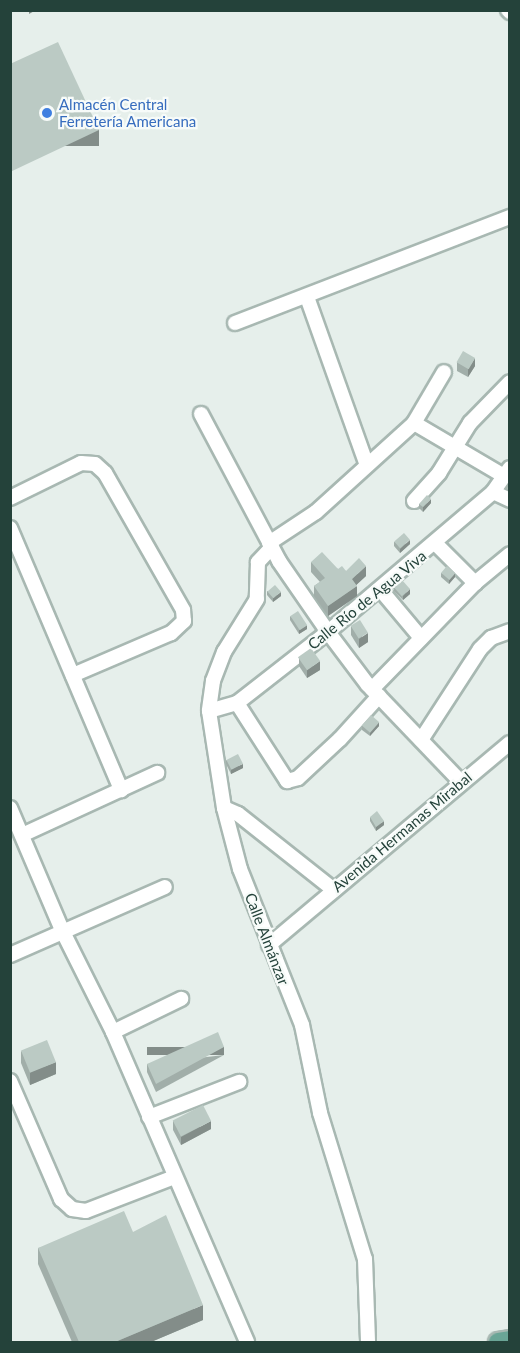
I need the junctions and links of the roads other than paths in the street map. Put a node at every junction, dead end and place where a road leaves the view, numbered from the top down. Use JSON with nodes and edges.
{"nodes":[{"id":1,"x":510,"y":218,"type":"edge"},
{"id":2,"x":307,"y":297,"type":"junction"},
{"id":3,"x":234,"y":323,"type":"dead end"},
{"id":4,"x":444,"y":372,"type":"dead end"},
{"id":5,"x":510,"y":382,"type":"edge"},
{"id":6,"x":201,"y":414,"type":"dead end"},
{"id":7,"x":414,"y":423,"type":"junction"},
{"id":8,"x":457,"y":448,"type":"junction"},
{"id":9,"x":366,"y":463,"type":"junction"},
{"id":10,"x":507,"y":472,"type":"edge"},
{"id":11,"x":493,"y":492,"type":"junction"},
{"id":12,"x":10,"y":498,"type":"edge"},
{"id":13,"x":510,"y":500,"type":"edge"},
{"id":14,"x":414,"y":501,"type":"dead end"},
{"id":15,"x":10,"y":528,"type":"edge"},
{"id":16,"x":435,"y":543,"type":"junction"},
{"id":17,"x":271,"y":545,"type":"junction"},
{"id":18,"x":510,"y":554,"type":"edge"},
{"id":19,"x":475,"y":583,"type":"junction"},
{"id":20,"x":380,"y":590,"type":"junction"},
{"id":21,"x":510,"y":631,"type":"edge"},
{"id":22,"x":328,"y":632,"type":"junction"},
{"id":23,"x":421,"y":638,"type":"junction"},
{"id":24,"x":72,"y":675,"type":"junction"},
{"id":25,"x":375,"y":692,"type":"junction"},
{"id":26,"x":237,"y":703,"type":"junction"},
{"id":27,"x":209,"y":711,"type":"junction"},
{"id":28,"x":421,"y":740,"type":"junction"},
{"id":29,"x":510,"y":743,"type":"edge"},
{"id":30,"x":157,"y":773,"type":"dead end"},
{"id":31,"x":460,"y":781,"type":"junction"},
{"id":32,"x":121,"y":790,"type":"junction"},
{"id":33,"x":10,"y":808,"type":"edge"},
{"id":34,"x":224,"y":808,"type":"junction"},
{"id":35,"x":22,"y":835,"type":"junction"},
{"id":36,"x":165,"y":887,"type":"dead end"},
{"id":37,"x":334,"y":890,"type":"junction"},
{"id":38,"x":63,"y":932,"type":"junction"},
{"id":39,"x":269,"y":945,"type":"junction"},
{"id":40,"x":10,"y":955,"type":"edge"},
{"id":41,"x":181,"y":999,"type":"dead end"},
{"id":42,"x":113,"y":1032,"type":"junction"},
{"id":43,"x":10,"y":1081,"type":"edge"},
{"id":44,"x":239,"y":1082,"type":"dead end"},
{"id":45,"x":149,"y":1117,"type":"junction"},
{"id":46,"x":174,"y":1177,"type":"junction"},
{"id":47,"x":510,"y":1340,"type":"edge"},
{"id":48,"x":247,"y":1342,"type":"edge"},
{"id":49,"x":369,"y":1342,"type":"edge"},
{"id":50,"x":498,"y":1342,"type":"edge"}],
"edges":[{"from":1,"to":2,"type":"street"},
{"from":2,"to":3,"type":"street"},
{"from":2,"to":9,"type":"street"},
{"from":4,"to":7,"type":"street"},
{"from":5,"to":8,"type":"street"},
{"from":6,"to":17,"type":"street"},
{"from":7,"to":8,"type":"street"},
{"from":7,"to":9,"type":"street"},
{"from":8,"to":10,"type":"street"},
{"from":8,"to":14,"type":"street"},
{"from":9,"to":17,"type":"street"},
{"from":10,"to":11,"type":"street","name":"Calle Río de Agua Viva"},
{"from":11,"to":13,"type":"street"},
{"from":11,"to":16,"type":"street","name":"Calle Río de Agua Viva"},
{"from":12,"to":24,"type":"street"},
{"from":15,"to":24,"type":"street"},
{"from":16,"to":19,"type":"street"},
{"from":16,"to":20,"type":"street","name":"Calle Río de Agua Viva"},
{"from":17,"to":22,"type":"street"},
{"from":17,"to":27,"type":"street","name":"Calle Almánzar"},
{"from":18,"to":19,"type":"street"},
{"from":19,"to":23,"type":"street"},
{"from":20,"to":22,"type":"street","name":"Calle Río de Agua Viva"},
{"from":20,"to":23,"type":"street"},
{"from":21,"to":28,"type":"street"},
{"from":22,"to":25,"type":"street"},
{"from":22,"to":26,"type":"street","name":"Calle Río de Agua Viva"},
{"from":23,"to":25,"type":"street"},
{"from":24,"to":32,"type":"street"},
{"from":25,"to":26,"type":"street"},
{"from":25,"to":28,"type":"street"},
{"from":26,"to":27,"type":"street","name":"Calle Río de Agua Viva"},
{"from":27,"to":34,"type":"street","name":"Calle Almánzar"},
{"from":28,"to":31,"type":"street"},
{"from":29,"to":31,"type":"street","name":"Avenida Hermanas Mirabal"},
{"from":30,"to":32,"type":"street"},
{"from":31,"to":37,"type":"street","name":"Avenida Hermanas Mirabal"},
{"from":32,"to":35,"type":"street"},
{"from":33,"to":35,"type":"street"},
{"from":34,"to":37,"type":"street"},
{"from":34,"to":39,"type":"street","name":"Calle Almánzar"},
{"from":35,"to":38,"type":"street"},
{"from":36,"to":38,"type":"street"},
{"from":37,"to":39,"type":"street","name":"Avenida Hermanas Mirabal"},
{"from":38,"to":40,"type":"street"},
{"from":38,"to":42,"type":"street"},
{"from":39,"to":49,"type":"street","name":"Calle Almánzar"},
{"from":41,"to":42,"type":"street"},
{"from":42,"to":45,"type":"street"},
{"from":43,"to":46,"type":"street"},
{"from":44,"to":45,"type":"street"},
{"from":45,"to":46,"type":"street"},
{"from":46,"to":48,"type":"street"},
{"from":47,"to":50,"type":"main road"}]}
